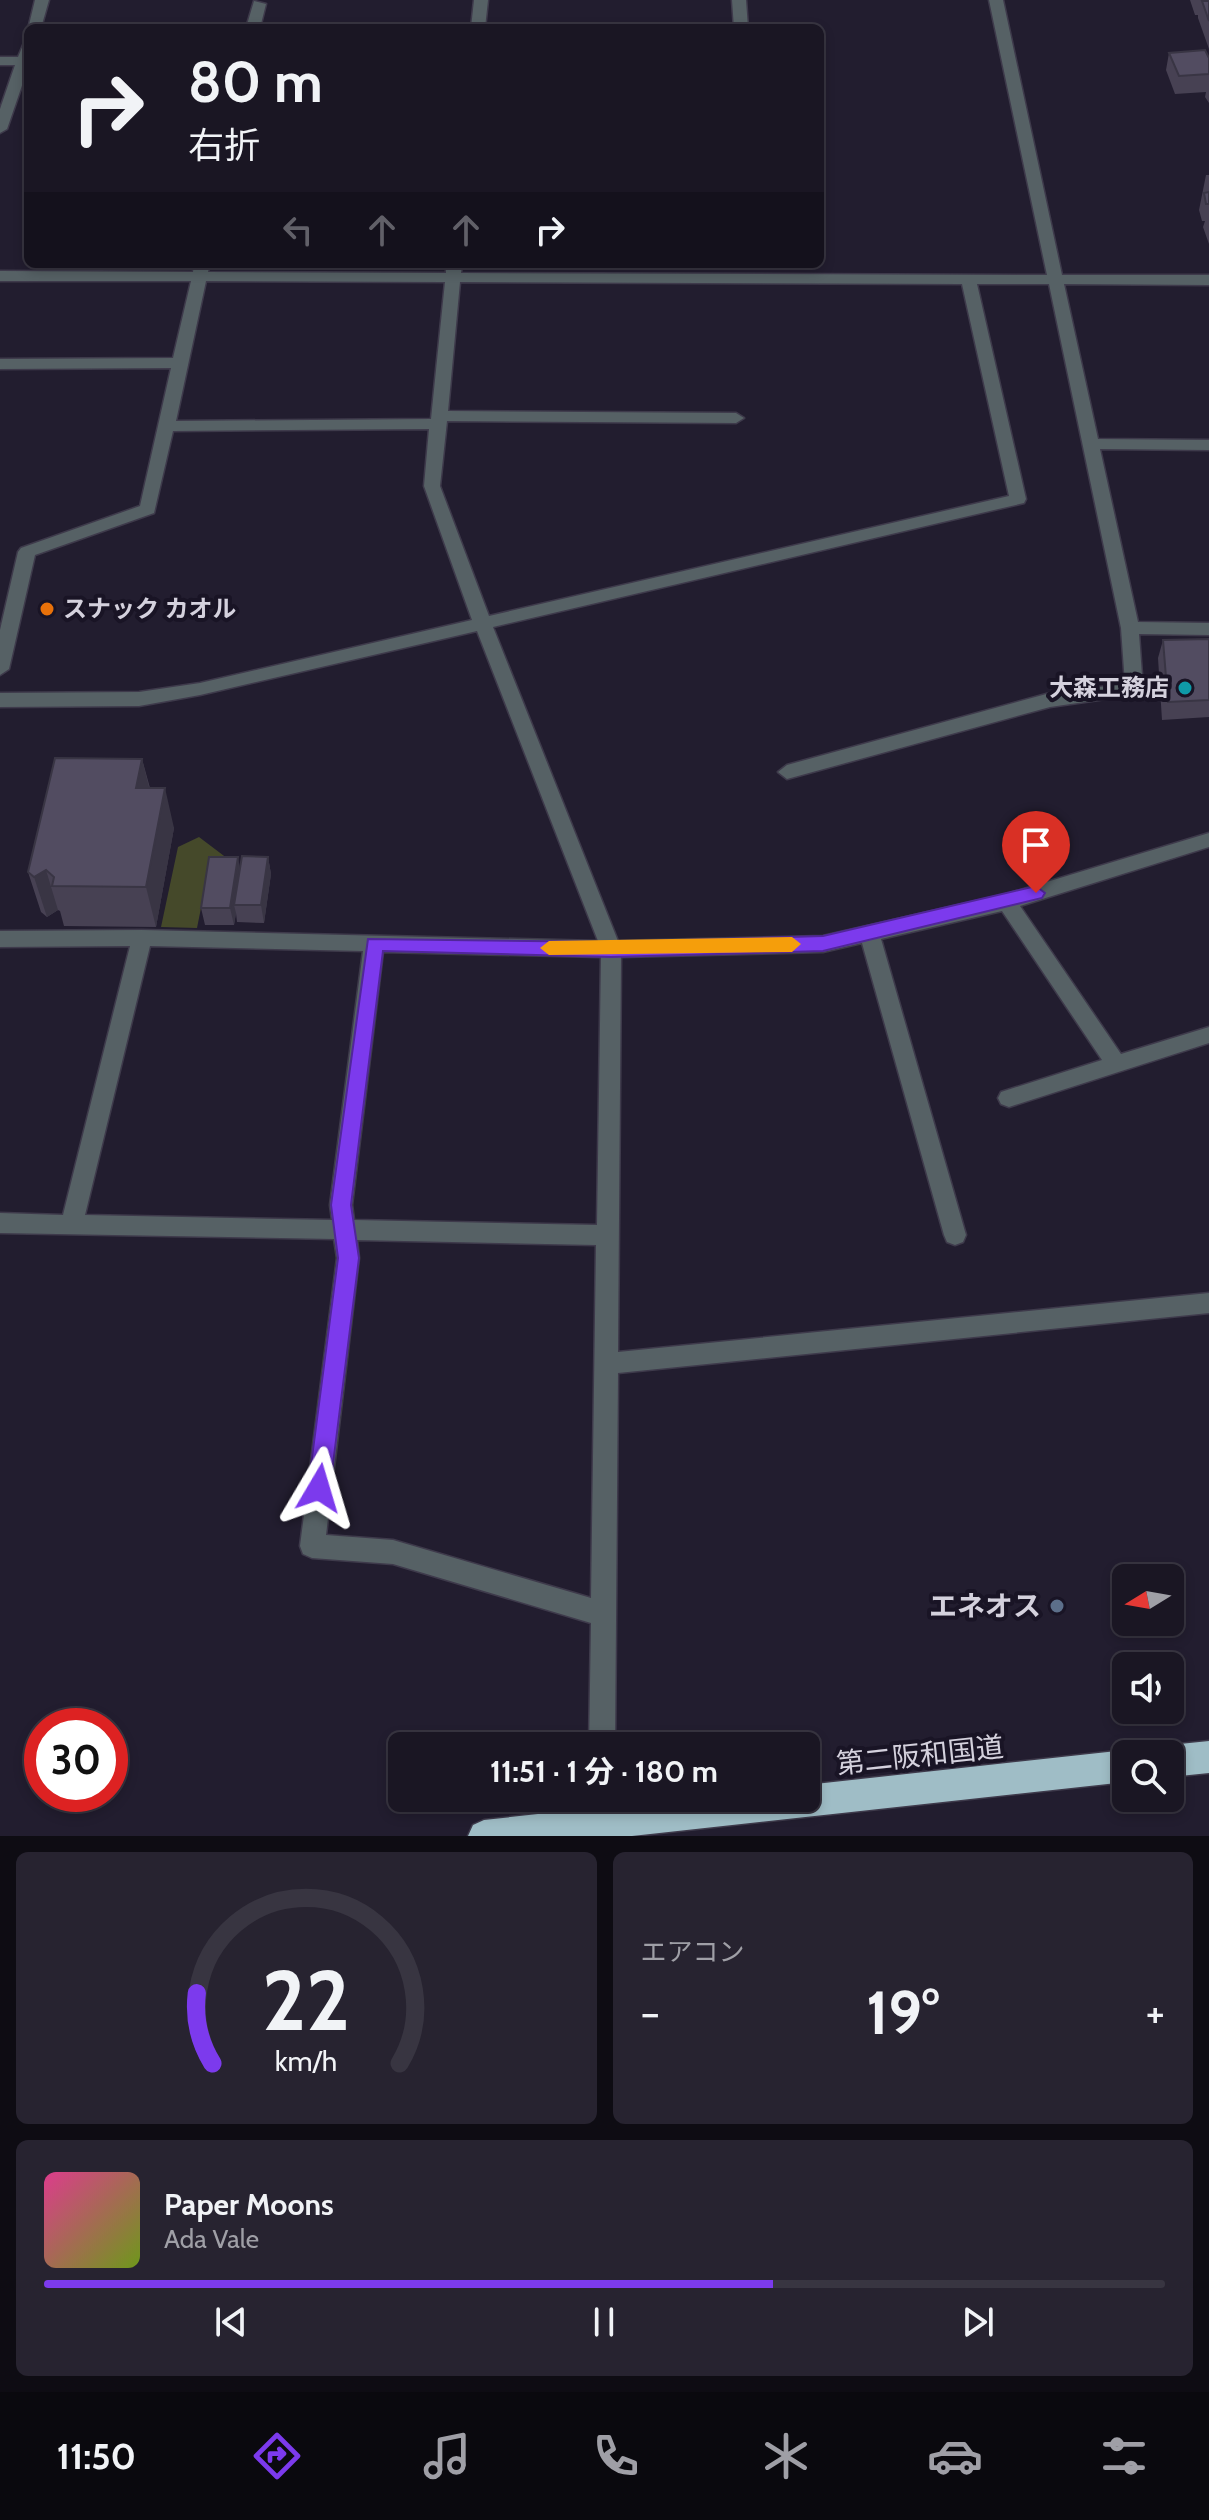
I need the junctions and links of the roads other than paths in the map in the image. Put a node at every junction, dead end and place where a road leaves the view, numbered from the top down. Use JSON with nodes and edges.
{"nodes":[{"id":1,"x":42,"y":0,"type":"edge"},
{"id":2,"x":481,"y":0,"type":"edge"},
{"id":3,"x":739,"y":0,"type":"edge"},
{"id":4,"x":996,"y":0,"type":"edge"},
{"id":5,"x":259,"y":4,"type":"dead end"},
{"id":6,"x":35,"y":24,"type":"edge"},
{"id":7,"x":254,"y":24,"type":"edge"},
{"id":8,"x":478,"y":24,"type":"edge"},
{"id":9,"x":741,"y":24,"type":"edge"},
{"id":10,"x":24,"y":57,"type":"edge"},
{"id":11,"x":0,"y":61,"type":"edge"},
{"id":12,"x":24,"y":65,"type":"edge"},
{"id":13,"x":0,"y":129,"type":"edge"},
{"id":14,"x":200,"y":269,"type":"edge"},
{"id":15,"x":454,"y":269,"type":"edge"},
{"id":16,"x":754,"y":271,"type":"edge"},
{"id":17,"x":0,"y":276,"type":"edge"},
{"id":18,"x":1056,"y":279,"type":"junction"},
{"id":19,"x":1209,"y":280,"type":"edge"},
{"id":20,"x":969,"y":281,"type":"junction"},
{"id":21,"x":180,"y":363,"type":"junction"},
{"id":22,"x":0,"y":364,"type":"edge"},
{"id":23,"x":736,"y":418,"type":"dead end"},
{"id":24,"x":439,"y":420,"type":"junction"},
{"id":25,"x":167,"y":426,"type":"junction"},
{"id":26,"x":1092,"y":444,"type":"junction"},
{"id":27,"x":1209,"y":445,"type":"edge"},
{"id":28,"x":482,"y":622,"type":"junction"},
{"id":29,"x":1130,"y":628,"type":"junction"},
{"id":30,"x":1209,"y":629,"type":"edge"},
{"id":31,"x":0,"y":669,"type":"edge"},
{"id":32,"x":0,"y":700,"type":"edge"},
{"id":33,"x":787,"y":772,"type":"dead end"},
{"id":34,"x":1209,"y":840,"type":"edge"},
{"id":35,"x":1007,"y":902,"type":"junction"},
{"id":36,"x":869,"y":933,"type":"junction"},
{"id":37,"x":142,"y":938,"type":"junction"},
{"id":38,"x":0,"y":939,"type":"edge"},
{"id":39,"x":374,"y":944,"type":"junction"},
{"id":40,"x":611,"y":949,"type":"junction"},
{"id":41,"x":1209,"y":1035,"type":"edge"},
{"id":42,"x":1116,"y":1064,"type":"junction"},
{"id":43,"x":1009,"y":1098,"type":"dead end"},
{"id":44,"x":0,"y":1223,"type":"edge"},
{"id":45,"x":72,"y":1224,"type":"junction"},
{"id":46,"x":345,"y":1231,"type":"junction"},
{"id":47,"x":605,"y":1235,"type":"junction"},
{"id":48,"x":955,"y":1235,"type":"dead end"},
{"id":49,"x":1209,"y":1303,"type":"edge"},
{"id":50,"x":604,"y":1364,"type":"junction"},
{"id":51,"x":602,"y":1614,"type":"junction"},
{"id":52,"x":602,"y":1732,"type":"edge"},
{"id":53,"x":1209,"y":1757,"type":"edge"},
{"id":54,"x":1184,"y":1760,"type":"edge"},
{"id":55,"x":1112,"y":1767,"type":"edge"},
{"id":56,"x":601,"y":1820,"type":"edge"},
{"id":57,"x":484,"y":1836,"type":"edge"}],
"edges":[{"from":1,"to":6,"type":"street"},
{"from":2,"to":8,"type":"street"},
{"from":3,"to":9,"type":"street"},
{"from":4,"to":18,"type":"street"},
{"from":5,"to":7,"type":"street"},
{"from":10,"to":11,"type":"street"},
{"from":12,"to":13,"type":"street"},
{"from":14,"to":15,"type":"street"},
{"from":14,"to":17,"type":"street"},
{"from":14,"to":21,"type":"street"},
{"from":15,"to":16,"type":"street"},
{"from":15,"to":24,"type":"street"},
{"from":16,"to":20,"type":"street"},
{"from":18,"to":19,"type":"street"},
{"from":18,"to":20,"type":"street"},
{"from":18,"to":26,"type":"street"},
{"from":20,"to":28,"type":"street"},
{"from":21,"to":22,"type":"street"},
{"from":21,"to":25,"type":"street"},
{"from":23,"to":24,"type":"street"},
{"from":24,"to":25,"type":"street"},
{"from":24,"to":28,"type":"street"},
{"from":25,"to":31,"type":"street"},
{"from":26,"to":27,"type":"street"},
{"from":26,"to":29,"type":"street"},
{"from":28,"to":32,"type":"street"},
{"from":28,"to":40,"type":"street"},
{"from":29,"to":30,"type":"street"},
{"from":29,"to":33,"type":"street"},
{"from":34,"to":35,"type":"street"},
{"from":35,"to":36,"type":"street"},
{"from":35,"to":42,"type":"street"},
{"from":36,"to":40,"type":"street"},
{"from":36,"to":48,"type":"street"},
{"from":37,"to":38,"type":"street"},
{"from":37,"to":39,"type":"street"},
{"from":37,"to":45,"type":"street"},
{"from":39,"to":40,"type":"street"},
{"from":39,"to":46,"type":"street"},
{"from":40,"to":47,"type":"street"},
{"from":41,"to":42,"type":"street"},
{"from":42,"to":43,"type":"street"},
{"from":44,"to":45,"type":"street"},
{"from":45,"to":46,"type":"street"},
{"from":46,"to":47,"type":"street"},
{"from":46,"to":51,"type":"street"},
{"from":47,"to":50,"type":"street"},
{"from":49,"to":50,"type":"street"},
{"from":50,"to":51,"type":"street"},
{"from":51,"to":52,"type":"street"},
{"from":53,"to":54,"type":"highway"},
{"from":55,"to":56,"type":"highway","name":"第二阪和国道"},
{"from":56,"to":57,"type":"highway","name":"第二阪和国道"}]}
